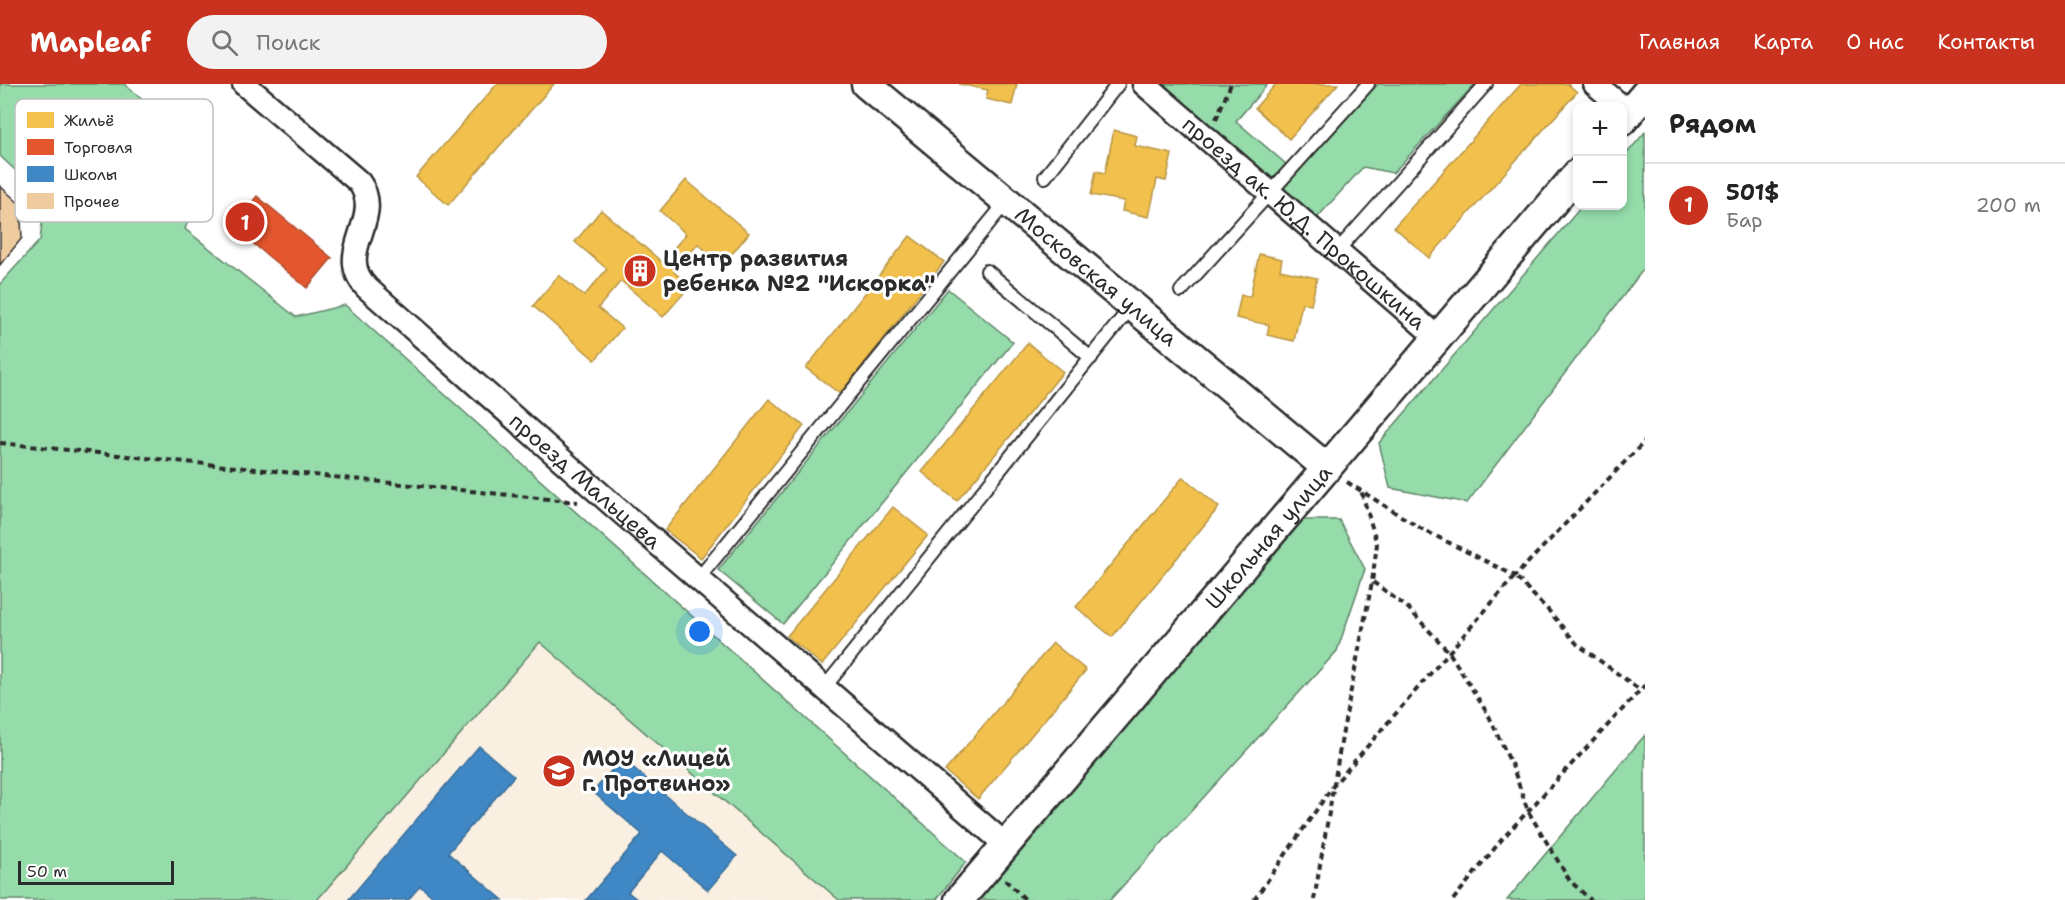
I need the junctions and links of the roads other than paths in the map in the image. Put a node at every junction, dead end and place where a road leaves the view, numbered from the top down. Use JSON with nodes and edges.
{"nodes":[{"id":1,"x":244,"y":84,"type":"edge"},
{"id":2,"x":1118,"y":84,"type":"edge"},
{"id":3,"x":1144,"y":84,"type":"edge"},
{"id":4,"x":1368,"y":84,"type":"edge"},
{"id":5,"x":1486,"y":84,"type":"edge"},
{"id":6,"x":1595,"y":84,"type":"edge"},
{"id":7,"x":868,"y":85,"type":"edge"},
{"id":8,"x":1628,"y":108,"type":"edge"},
{"id":9,"x":1045,"y":177,"type":"dead end"},
{"id":10,"x":1573,"y":179,"type":"edge"},
{"id":11,"x":1270,"y":193,"type":"junction"},
{"id":12,"x":1007,"y":201,"type":"junction"},
{"id":13,"x":1337,"y":250,"type":"junction"},
{"id":14,"x":987,"y":272,"type":"dead end"},
{"id":15,"x":1181,"y":291,"type":"dead end"},
{"id":16,"x":1132,"y":306,"type":"junction"},
{"id":17,"x":1438,"y":338,"type":"junction"},
{"id":18,"x":1090,"y":358,"type":"junction"},
{"id":19,"x":1327,"y":468,"type":"junction"},
{"id":20,"x":698,"y":579,"type":"junction"},
{"id":21,"x":824,"y":688,"type":"junction"},
{"id":22,"x":1006,"y":845,"type":"junction"},
{"id":23,"x":959,"y":900,"type":"edge"}],
"edges":[{"from":1,"to":20,"type":"street","name":"проезд Мальцева"},
{"from":2,"to":9,"type":"lane"},
{"from":3,"to":11,"type":"street","name":"проезд ак. Ю.Д. Прокошкина"},
{"from":4,"to":11,"type":"lane"},
{"from":5,"to":13,"type":"lane"},
{"from":6,"to":8,"type":"street"},
{"from":7,"to":12,"type":"street","name":"Московская улица"},
{"from":10,"to":17,"type":"street","name":"Школьная улица"},
{"from":11,"to":13,"type":"street","name":"проезд ак. Ю.Д. Прокошкина"},
{"from":11,"to":15,"type":"lane"},
{"from":12,"to":16,"type":"street","name":"Московская улица"},
{"from":12,"to":20,"type":"lane"},
{"from":13,"to":17,"type":"street","name":"проезд ак. Ю.Д. Прокошкина"},
{"from":14,"to":18,"type":"lane"},
{"from":16,"to":18,"type":"lane"},
{"from":16,"to":19,"type":"street","name":"Московская улица"},
{"from":17,"to":19,"type":"street","name":"Школьная улица"},
{"from":18,"to":21,"type":"lane"},
{"from":19,"to":22,"type":"street","name":"Школьная улица"},
{"from":20,"to":21,"type":"street","name":"проезд Мальцева"},
{"from":21,"to":22,"type":"street","name":"проезд Мальцева"},
{"from":22,"to":23,"type":"street","name":"Школьная улица"}]}
